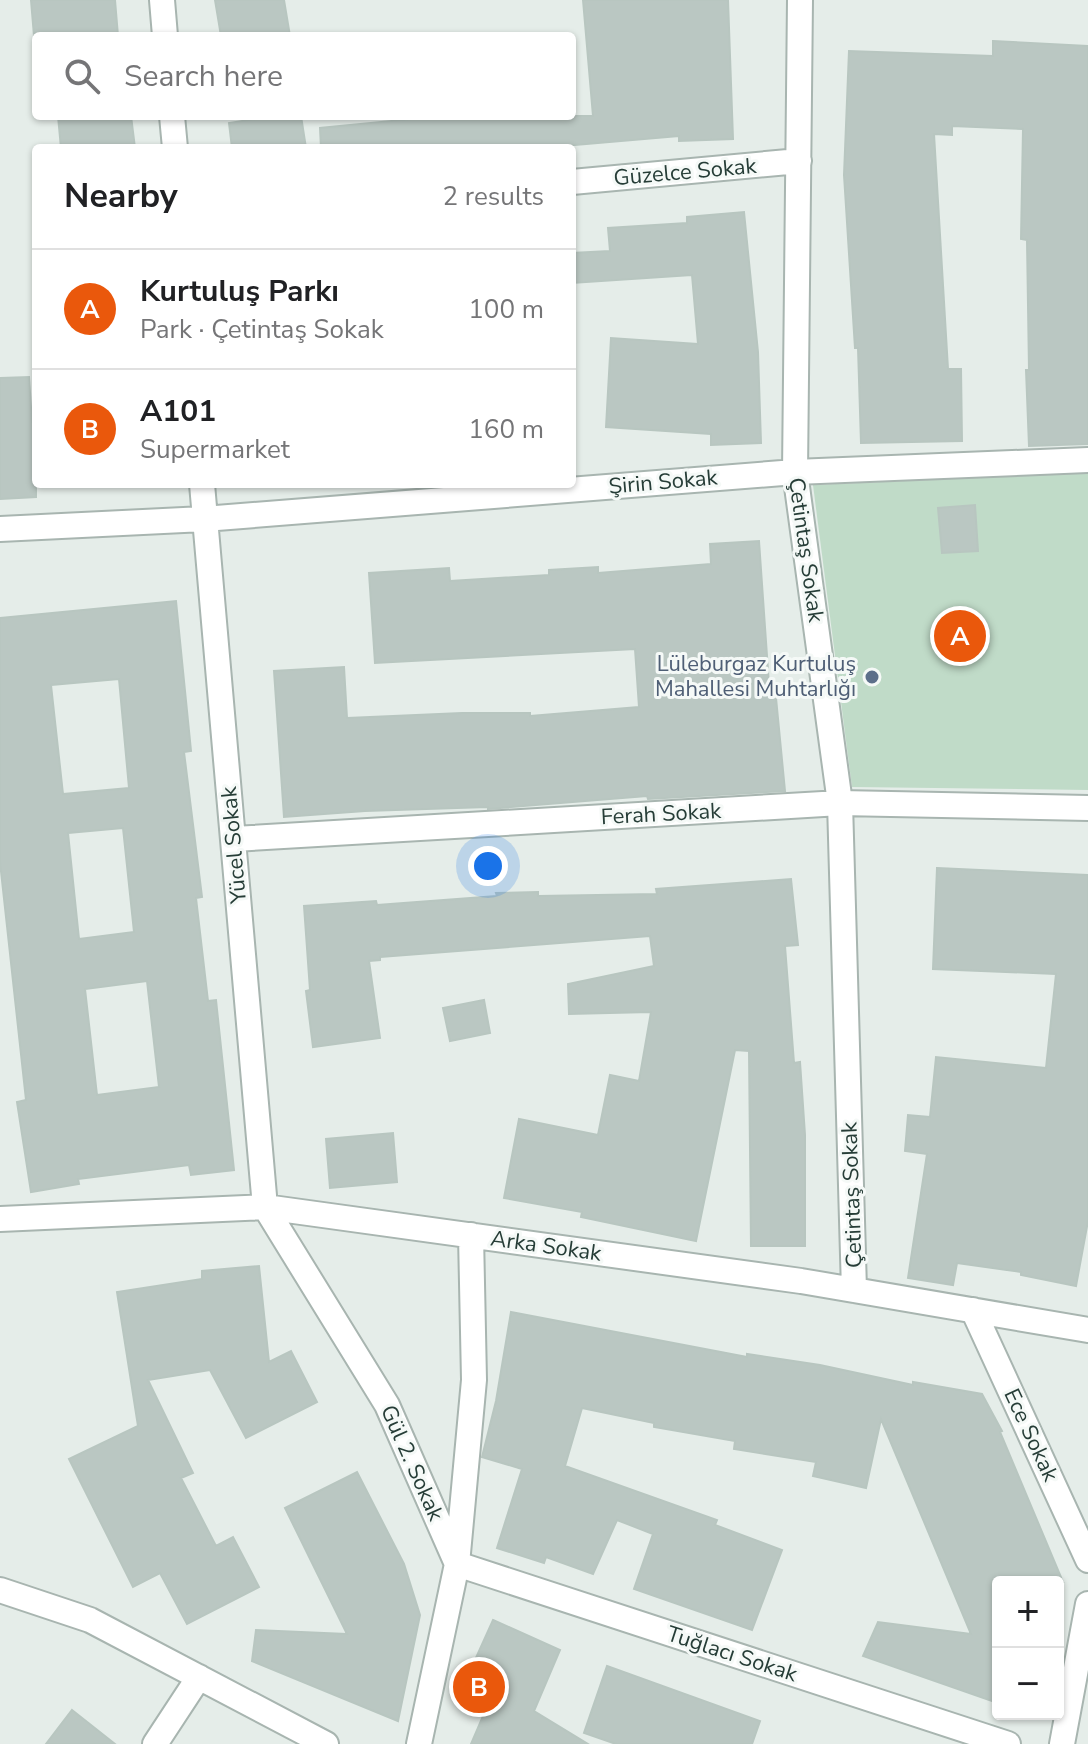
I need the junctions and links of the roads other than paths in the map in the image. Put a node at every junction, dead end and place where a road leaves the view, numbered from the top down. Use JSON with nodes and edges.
{"nodes":[{"id":1,"x":162,"y":0,"type":"edge"},
{"id":2,"x":800,"y":0,"type":"edge"},
{"id":3,"x":165,"y":32,"type":"edge"},
{"id":4,"x":172,"y":120,"type":"edge"},
{"id":5,"x":175,"y":144,"type":"edge"},
{"id":6,"x":799,"y":161,"type":"junction"},
{"id":7,"x":576,"y":182,"type":"edge"},
{"id":8,"x":1088,"y":460,"type":"edge"},
{"id":9,"x":795,"y":472,"type":"junction"},
{"id":10,"x":202,"y":488,"type":"edge"},
{"id":11,"x":204,"y":519,"type":"junction"},
{"id":12,"x":0,"y":529,"type":"edge"},
{"id":13,"x":840,"y":803,"type":"junction"},
{"id":14,"x":1088,"y":808,"type":"edge"},
{"id":15,"x":234,"y":839,"type":"junction"},
{"id":16,"x":265,"y":1207,"type":"junction"},
{"id":17,"x":0,"y":1219,"type":"edge"},
{"id":18,"x":471,"y":1235,"type":"junction"},
{"id":19,"x":854,"y":1290,"type":"junction"},
{"id":20,"x":973,"y":1310,"type":"junction"},
{"id":21,"x":1088,"y":1330,"type":"edge"},
{"id":22,"x":1088,"y":1560,"type":"edge"},
{"id":23,"x":457,"y":1564,"type":"junction"},
{"id":24,"x":0,"y":1590,"type":"edge"},
{"id":25,"x":1088,"y":1604,"type":"edge"},
{"id":26,"x":199,"y":1677,"type":"junction"},
{"id":27,"x":155,"y":1744,"type":"edge"},
{"id":28,"x":326,"y":1744,"type":"edge"},
{"id":29,"x":419,"y":1744,"type":"edge"},
{"id":30,"x":1008,"y":1744,"type":"edge"},
{"id":31,"x":1062,"y":1744,"type":"edge"}],
"edges":[{"from":1,"to":3,"type":"street"},
{"from":2,"to":6,"type":"street","name":"Çetintaş Sokak"},
{"from":4,"to":5,"type":"street"},
{"from":6,"to":7,"type":"street","name":"Güzelce Sokak"},
{"from":6,"to":9,"type":"street","name":"Çetintaş Sokak"},
{"from":8,"to":9,"type":"street","name":"Şirin Sokak"},
{"from":9,"to":11,"type":"street","name":"Şirin Sokak"},
{"from":9,"to":13,"type":"street","name":"Çetintaş Sokak"},
{"from":10,"to":11,"type":"street","name":"Yücel Sokak"},
{"from":11,"to":12,"type":"street","name":"Şirin Sokak"},
{"from":11,"to":15,"type":"street","name":"Yücel Sokak"},
{"from":13,"to":14,"type":"street","name":"Ferah Sokak"},
{"from":13,"to":15,"type":"street","name":"Ferah Sokak"},
{"from":13,"to":19,"type":"street","name":"Çetintaş Sokak"},
{"from":15,"to":16,"type":"street","name":"Yücel Sokak"},
{"from":16,"to":17,"type":"street","name":"Arka Sokak"},
{"from":16,"to":18,"type":"street","name":"Arka Sokak"},
{"from":16,"to":23,"type":"street","name":"Gül 2. Sokak"},
{"from":18,"to":19,"type":"street","name":"Arka Sokak"},
{"from":18,"to":23,"type":"street"},
{"from":19,"to":20,"type":"street","name":"Arka Sokak"},
{"from":20,"to":21,"type":"street","name":"Arka Sokak"},
{"from":20,"to":22,"type":"street","name":"Ece Sokak"},
{"from":23,"to":29,"type":"street"},
{"from":23,"to":30,"type":"street","name":"Tuğlacı Sokak"},
{"from":24,"to":26,"type":"street"},
{"from":25,"to":31,"type":"street"},
{"from":26,"to":27,"type":"street"},
{"from":26,"to":28,"type":"street"}]}
